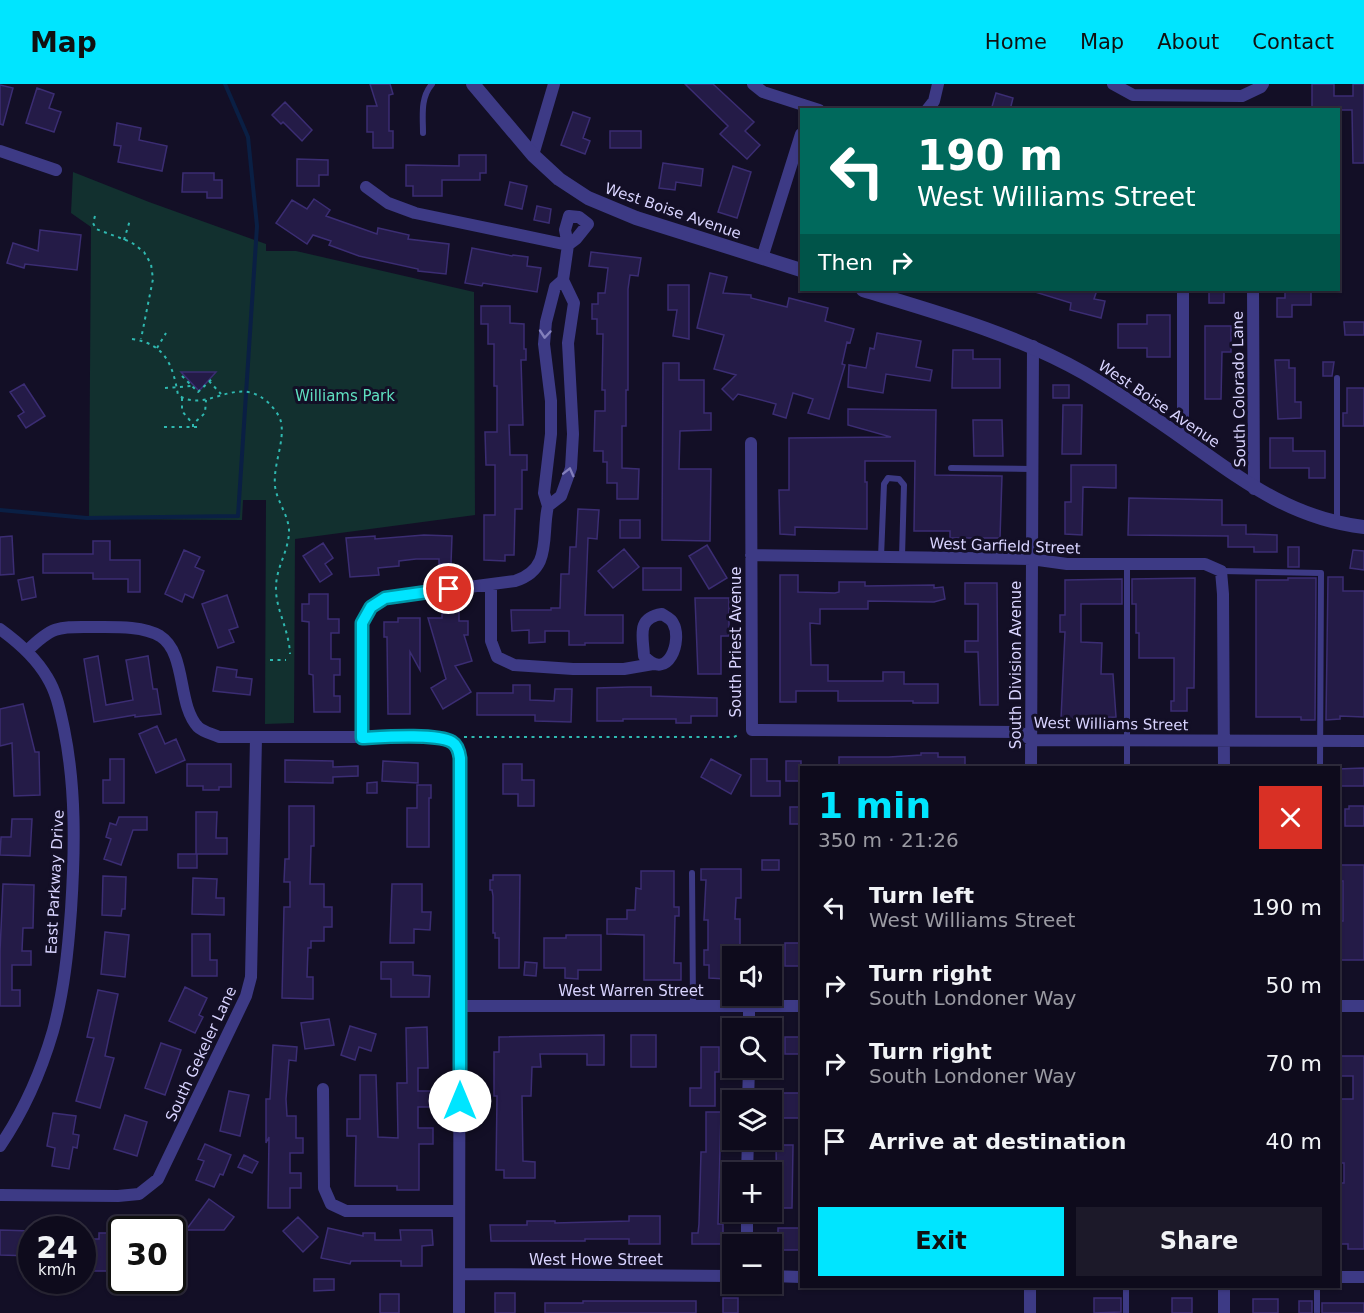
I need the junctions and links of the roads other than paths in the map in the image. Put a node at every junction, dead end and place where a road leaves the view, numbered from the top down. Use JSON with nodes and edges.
{"nodes":[{"id":1,"x":432,"y":84,"type":"edge"},
{"id":2,"x":473,"y":84,"type":"edge"},
{"id":3,"x":554,"y":84,"type":"edge"},
{"id":4,"x":753,"y":84,"type":"edge"},
{"id":5,"x":938,"y":84,"type":"edge"},
{"id":6,"x":1113,"y":85,"type":"edge"},
{"id":7,"x":1262,"y":86,"type":"edge"},
{"id":8,"x":813,"y":108,"type":"edge"},
{"id":9,"x":929,"y":108,"type":"edge"},
{"id":10,"x":423,"y":133,"type":"dead end"},
{"id":11,"x":800,"y":137,"type":"edge"},
{"id":12,"x":0,"y":151,"type":"edge"},
{"id":13,"x":534,"y":155,"type":"junction"},
{"id":14,"x":56,"y":170,"type":"dead end"},
{"id":15,"x":366,"y":187,"type":"dead end"},
{"id":16,"x":588,"y":198,"type":"junction"},
{"id":17,"x":568,"y":245,"type":"junction"},
{"id":18,"x":762,"y":258,"type":"junction"},
{"id":19,"x":800,"y":270,"type":"edge"},
{"id":20,"x":563,"y":280,"type":"junction"},
{"id":21,"x":866,"y":291,"type":"edge"},
{"id":22,"x":1183,"y":291,"type":"edge"},
{"id":23,"x":1253,"y":291,"type":"edge"},
{"id":24,"x":1033,"y":346,"type":"junction"},
{"id":25,"x":1337,"y":378,"type":"dead end"},
{"id":26,"x":1183,"y":438,"type":"junction"},
{"id":27,"x":751,"y":443,"type":"dead end"},
{"id":28,"x":951,"y":468,"type":"dead end"},
{"id":29,"x":1032,"y":469,"type":"junction"},
{"id":30,"x":1254,"y":489,"type":"junction"},
{"id":31,"x":548,"y":506,"type":"junction"},
{"id":32,"x":1337,"y":524,"type":"junction"},
{"id":33,"x":1364,"y":527,"type":"edge"},
{"id":34,"x":751,"y":555,"type":"junction"},
{"id":35,"x":881,"y":557,"type":"junction"},
{"id":36,"x":902,"y":557,"type":"junction"},
{"id":37,"x":1031,"y":559,"type":"junction"},
{"id":38,"x":1127,"y":564,"type":"junction"},
{"id":39,"x":1221,"y":571,"type":"junction"},
{"id":40,"x":491,"y":584,"type":"junction"},
{"id":41,"x":0,"y":628,"type":"edge"},
{"id":42,"x":27,"y":651,"type":"junction"},
{"id":43,"x":653,"y":664,"type":"dead end"},
{"id":44,"x":752,"y":730,"type":"joint"},
{"id":45,"x":256,"y":738,"type":"junction"},
{"id":46,"x":362,"y":738,"type":"junction"},
{"id":47,"x":1031,"y":740,"type":"junction"},
{"id":48,"x":1127,"y":741,"type":"junction"},
{"id":49,"x":1224,"y":741,"type":"junction"},
{"id":50,"x":1320,"y":741,"type":"junction"},
{"id":51,"x":1364,"y":741,"type":"edge"},
{"id":52,"x":1031,"y":766,"type":"edge"},
{"id":53,"x":1127,"y":766,"type":"edge"},
{"id":54,"x":1224,"y":766,"type":"edge"},
{"id":55,"x":1320,"y":766,"type":"edge"},
{"id":56,"x":692,"y":873,"type":"dead end"},
{"id":57,"x":460,"y":1006,"type":"junction"},
{"id":58,"x":693,"y":1006,"type":"junction"},
{"id":59,"x":722,"y":1006,"type":"edge"},
{"id":60,"x":749,"y":1006,"type":"edge"},
{"id":61,"x":782,"y":1006,"type":"edge"},
{"id":62,"x":800,"y":1006,"type":"edge"},
{"id":63,"x":1340,"y":1006,"type":"edge"},
{"id":64,"x":1364,"y":1006,"type":"edge"},
{"id":65,"x":749,"y":1018,"type":"edge"},
{"id":66,"x":323,"y":1089,"type":"dead end"},
{"id":67,"x":0,"y":1146,"type":"edge"},
{"id":68,"x":0,"y":1195,"type":"edge"},
{"id":69,"x":459,"y":1210,"type":"junction"},
{"id":70,"x":459,"y":1274,"type":"junction"},
{"id":71,"x":722,"y":1276,"type":"edge"},
{"id":72,"x":782,"y":1276,"type":"edge"},
{"id":73,"x":800,"y":1276,"type":"edge"},
{"id":74,"x":1340,"y":1277,"type":"edge"},
{"id":75,"x":1364,"y":1277,"type":"edge"},
{"id":76,"x":1030,"y":1288,"type":"edge"},
{"id":77,"x":1126,"y":1288,"type":"edge"},
{"id":78,"x":1224,"y":1288,"type":"edge"},
{"id":79,"x":1317,"y":1288,"type":"edge"},
{"id":80,"x":459,"y":1313,"type":"edge"},
{"id":81,"x":1030,"y":1313,"type":"edge"},
{"id":82,"x":1126,"y":1313,"type":"edge"},
{"id":83,"x":1224,"y":1313,"type":"edge"},
{"id":84,"x":1317,"y":1313,"type":"edge"}],
"edges":[{"from":1,"to":10,"type":"lane"},
{"from":2,"to":13,"type":"street","name":"West Boise Avenue"},
{"from":3,"to":13,"type":"street"},
{"from":4,"to":8,"type":"street"},
{"from":5,"to":9,"type":"street"},
{"from":6,"to":7,"type":"street"},
{"from":11,"to":18,"type":"street"},
{"from":12,"to":14,"type":"street"},
{"from":13,"to":16,"type":"street","name":"West Boise Avenue"},
{"from":15,"to":17,"type":"street"},
{"from":16,"to":17,"type":"street"},
{"from":16,"to":18,"type":"street","name":"West Boise Avenue"},
{"from":17,"to":20,"type":"street"},
{"from":18,"to":19,"type":"street","name":"West Boise Avenue"},
{"from":20,"to":31,"type":"street","one_way":true},
{"from":31,"to":20,"type":"street","one_way":true},
{"from":21,"to":24,"type":"street","name":"West Boise Avenue"},
{"from":22,"to":26,"type":"street"},
{"from":23,"to":30,"type":"street","name":"South Colorado Lane"},
{"from":24,"to":26,"type":"street","name":"West Boise Avenue"},
{"from":24,"to":29,"type":"street","name":"South Division Avenue"},
{"from":25,"to":32,"type":"lane"},
{"from":26,"to":30,"type":"street","name":"West Boise Avenue"},
{"from":27,"to":34,"type":"street","name":"South Priest Avenue"},
{"from":28,"to":29,"type":"lane"},
{"from":29,"to":37,"type":"street","name":"South Division Avenue"},
{"from":30,"to":32,"type":"street","name":"West Boise Avenue"},
{"from":31,"to":40,"type":"street"},
{"from":32,"to":33,"type":"street","name":"West Boise Avenue"},
{"from":34,"to":35,"type":"street","name":"West Garfield Street"},
{"from":34,"to":44,"type":"street","name":"South Priest Avenue"},
{"from":35,"to":36,"type":"street","name":"West Garfield Street"},
{"from":35,"to":36,"type":"lane"},
{"from":36,"to":37,"type":"street","name":"West Garfield Street"},
{"from":37,"to":38,"type":"street","name":"West Garfield Street"},
{"from":37,"to":47,"type":"street","name":"South Division Avenue"},
{"from":38,"to":39,"type":"street","name":"West Garfield Street"},
{"from":38,"to":48,"type":"lane"},
{"from":39,"to":49,"type":"street"},
{"from":39,"to":50,"type":"lane"},
{"from":40,"to":43,"type":"street"},
{"from":40,"to":46,"type":"street"},
{"from":41,"to":42,"type":"street","name":"East Parkway Drive"},
{"from":42,"to":45,"type":"street"},
{"from":42,"to":67,"type":"street","name":"East Parkway Drive"},
{"from":44,"to":47,"type":"street","name":"West Williams Street"},
{"from":45,"to":46,"type":"street"},
{"from":45,"to":68,"type":"street","name":"South Gekeler Lane"},
{"from":46,"to":57,"type":"street"},
{"from":47,"to":48,"type":"street","name":"West Williams Street"},
{"from":47,"to":52,"type":"street","name":"South Division Avenue"},
{"from":48,"to":49,"type":"street","name":"West Williams Street"},
{"from":48,"to":53,"type":"lane"},
{"from":49,"to":50,"type":"street","name":"West Williams Street"},
{"from":49,"to":54,"type":"street"},
{"from":50,"to":51,"type":"street","name":"West Williams Street"},
{"from":50,"to":55,"type":"lane"},
{"from":56,"to":58,"type":"lane"},
{"from":57,"to":58,"type":"street","name":"West Warren Street"},
{"from":57,"to":69,"type":"street"},
{"from":58,"to":59,"type":"street","name":"West Warren Street"},
{"from":60,"to":65,"type":"street"},
{"from":61,"to":62,"type":"street","name":"West Warren Street"},
{"from":63,"to":64,"type":"street"},
{"from":66,"to":69,"type":"street"},
{"from":69,"to":70,"type":"street"},
{"from":70,"to":71,"type":"street","name":"West Howe Street"},
{"from":70,"to":80,"type":"street"},
{"from":72,"to":73,"type":"street"},
{"from":74,"to":75,"type":"street"},
{"from":76,"to":81,"type":"street"},
{"from":77,"to":82,"type":"lane"},
{"from":78,"to":83,"type":"street"},
{"from":79,"to":84,"type":"lane"}]}
